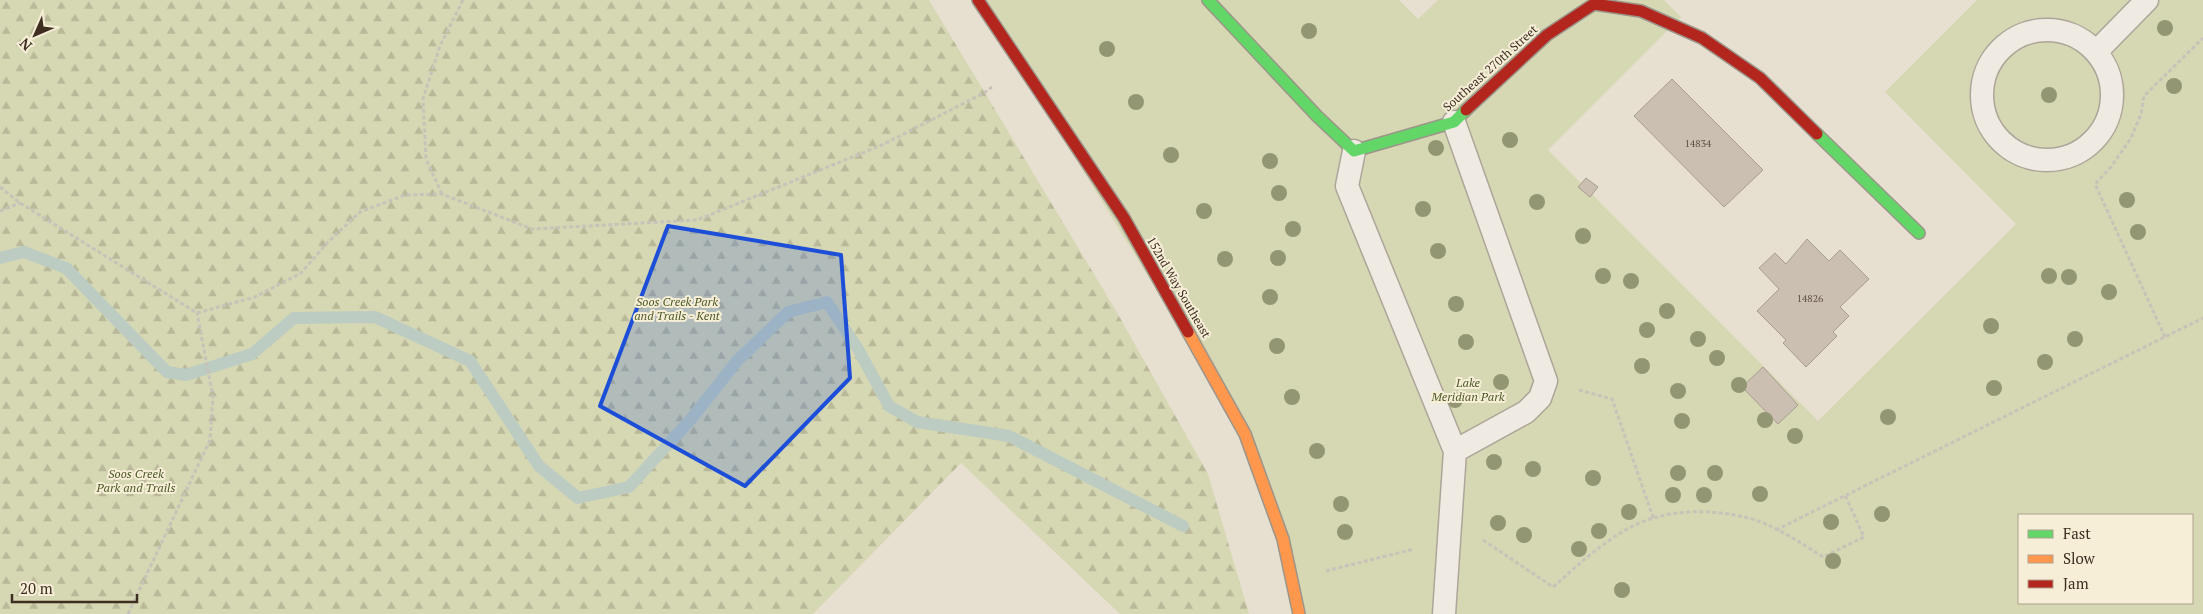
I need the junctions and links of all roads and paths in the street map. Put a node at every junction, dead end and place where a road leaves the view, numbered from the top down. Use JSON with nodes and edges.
{"nodes":[{"id":1,"x":463,"y":0,"type":"edge"},
{"id":2,"x":978,"y":0,"type":"edge"},
{"id":3,"x":1208,"y":0,"type":"edge"},
{"id":4,"x":2147,"y":0,"type":"edge"},
{"id":5,"x":2203,"y":38,"type":"edge"},
{"id":6,"x":2097,"y":51,"type":"junction"},
{"id":7,"x":1021,"y":66,"type":"junction"},
{"id":8,"x":1454,"y":122,"type":"junction"},
{"id":9,"x":1354,"y":151,"type":"junction"},
{"id":10,"x":0,"y":187,"type":"edge"},
{"id":11,"x":442,"y":194,"type":"junction"},
{"id":12,"x":20,"y":203,"type":"junction"},
{"id":13,"x":0,"y":211,"type":"edge"},
{"id":14,"x":1919,"y":233,"type":"dead end"},
{"id":15,"x":197,"y":313,"type":"junction"},
{"id":16,"x":2203,"y":318,"type":"edge"},
{"id":17,"x":2164,"y":337,"type":"junction"},
{"id":18,"x":1546,"y":382,"type":"junction"},
{"id":19,"x":1455,"y":451,"type":"junction"},
{"id":20,"x":1845,"y":495,"type":"junction"},
{"id":21,"x":1654,"y":520,"type":"junction"},
{"id":22,"x":1775,"y":530,"type":"junction"},
{"id":23,"x":1479,"y":537,"type":"dead end"},
{"id":24,"x":1449,"y":540,"type":"junction"},
{"id":25,"x":1292,"y":580,"type":"junction"},
{"id":26,"x":128,"y":614,"type":"edge"},
{"id":27,"x":1299,"y":614,"type":"edge"},
{"id":28,"x":1444,"y":614,"type":"edge"}],
"edges":[{"from":1,"to":11,"type":"path"},
{"from":2,"to":7,"type":"street","name":"152nd Way Southeast"},
{"from":3,"to":9,"type":"street"},
{"from":4,"to":6,"type":"lane"},
{"from":5,"to":17,"type":"path"},
{"from":6,"to":6,"type":"lane"},
{"from":7,"to":11,"type":"path"},
{"from":7,"to":25,"type":"street","name":"152nd Way Southeast"},
{"from":8,"to":9,"type":"street","name":"Southeast 270th Street"},
{"from":8,"to":14,"type":"street","name":"Southeast 270th Street"},
{"from":8,"to":18,"type":"lane"},
{"from":9,"to":19,"type":"lane"},
{"from":10,"to":12,"type":"path"},
{"from":11,"to":15,"type":"path"},
{"from":12,"to":13,"type":"path"},
{"from":12,"to":15,"type":"path"},
{"from":15,"to":26,"type":"path"},
{"from":16,"to":17,"type":"path"},
{"from":17,"to":20,"type":"path"},
{"from":18,"to":19,"type":"lane"},
{"from":18,"to":21,"type":"path"},
{"from":19,"to":24,"type":"lane"},
{"from":20,"to":22,"type":"path"},
{"from":20,"to":22,"type":"path"},
{"from":21,"to":22,"type":"path"},
{"from":21,"to":23,"type":"path"},
{"from":24,"to":25,"type":"path"},
{"from":24,"to":28,"type":"lane"},
{"from":25,"to":27,"type":"street","name":"152nd Way Southeast"}]}
